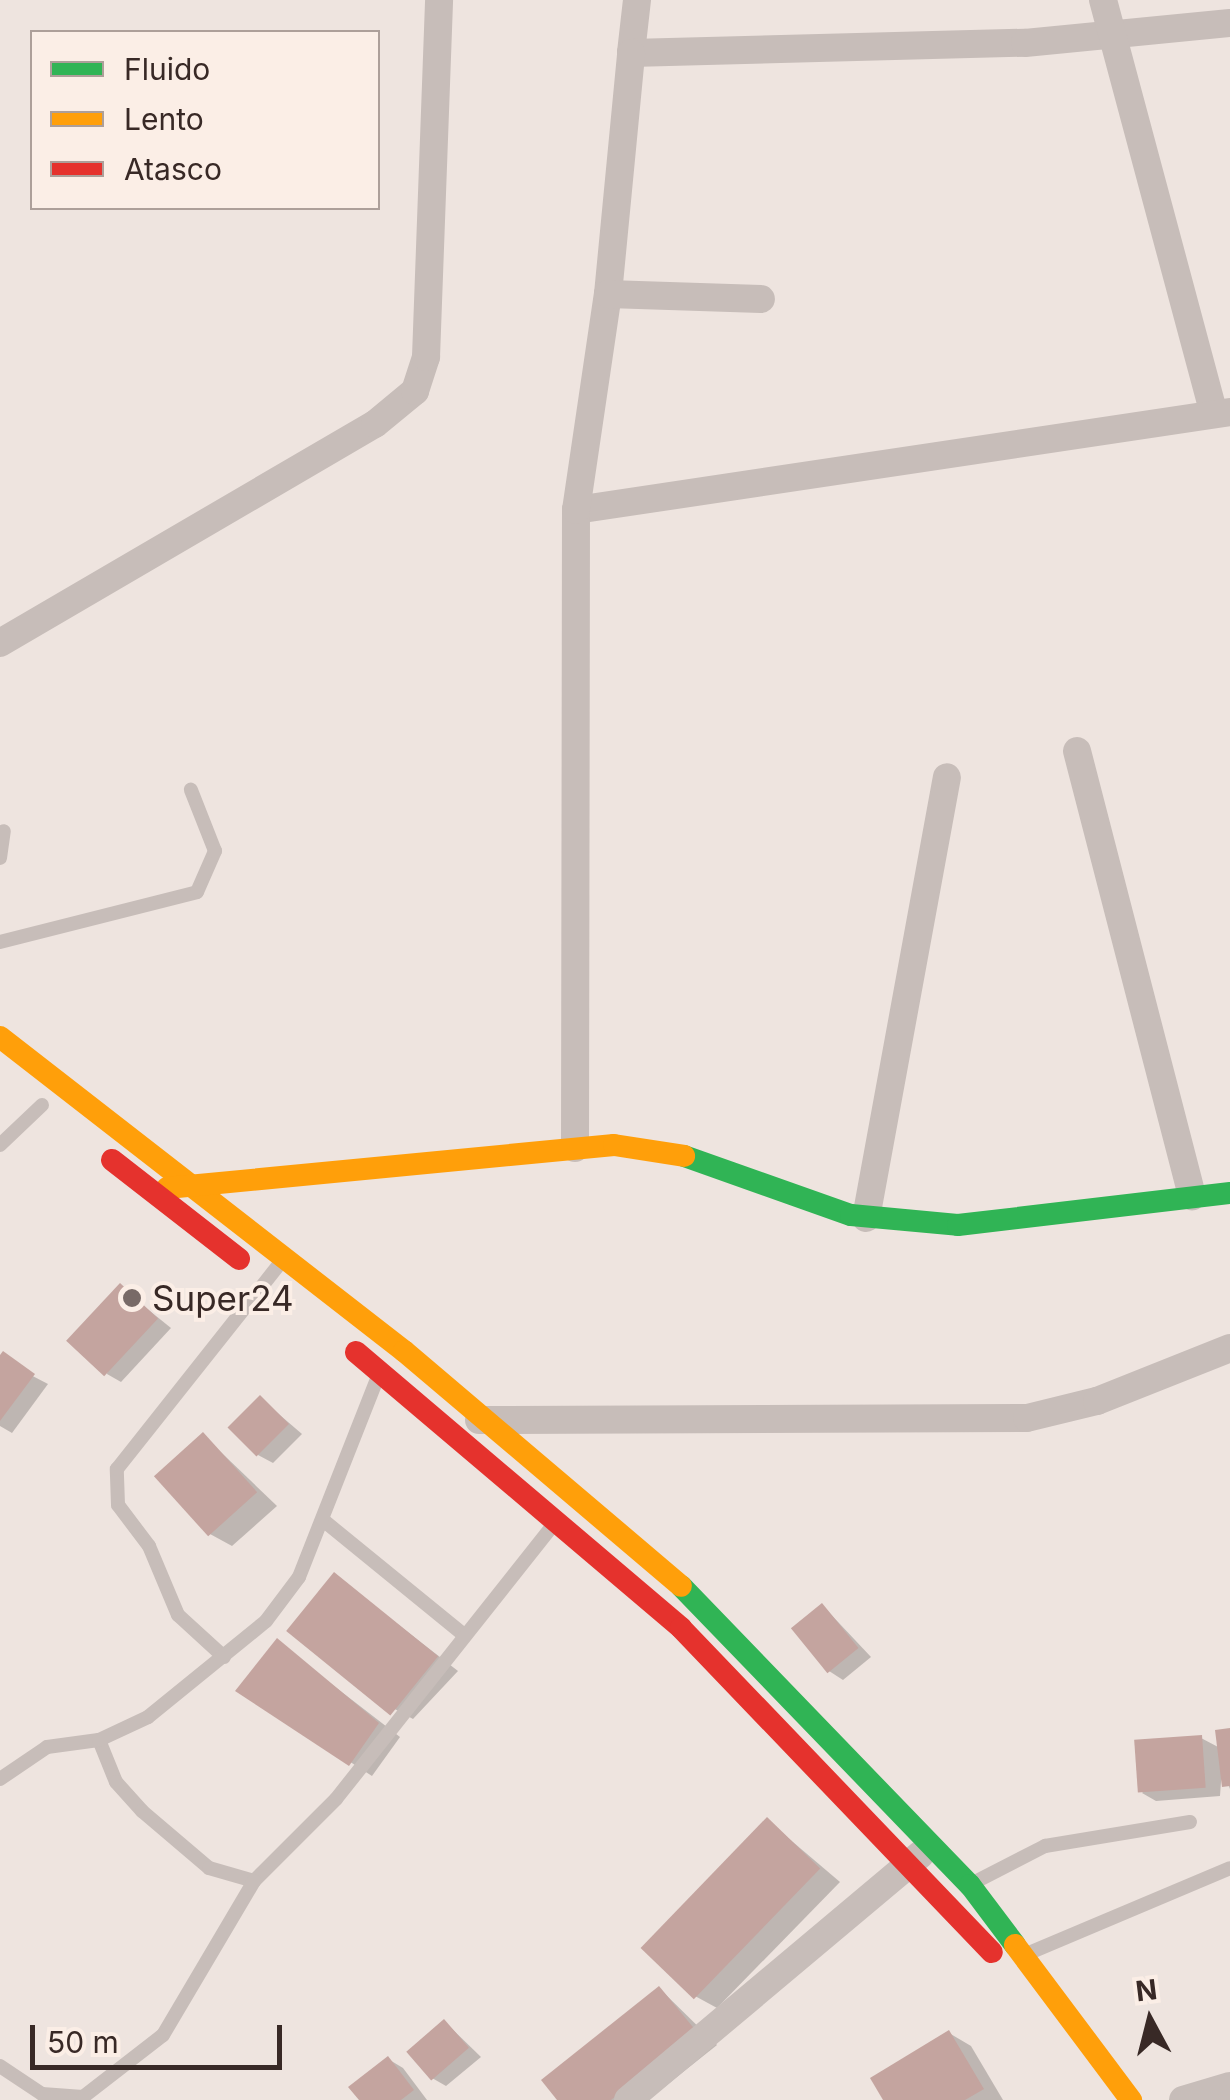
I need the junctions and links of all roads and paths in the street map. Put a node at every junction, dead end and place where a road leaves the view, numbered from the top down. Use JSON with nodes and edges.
{"nodes":[{"id":1,"x":439,"y":0,"type":"edge"},
{"id":2,"x":636,"y":0,"type":"edge"},
{"id":3,"x":1103,"y":0,"type":"edge"},
{"id":4,"x":1230,"y":23,"type":"edge"},
{"id":5,"x":1120,"y":36,"type":"junction"},
{"id":6,"x":631,"y":53,"type":"junction"},
{"id":7,"x":608,"y":294,"type":"junction"},
{"id":8,"x":761,"y":299,"type":"dead end"},
{"id":9,"x":1222,"y":412,"type":"edge"},
{"id":10,"x":576,"y":510,"type":"junction"},
{"id":11,"x":0,"y":643,"type":"edge"},
{"id":12,"x":1077,"y":750,"type":"dead end"},
{"id":13,"x":948,"y":776,"type":"dead end"},
{"id":14,"x":191,"y":790,"type":"dead end"},
{"id":15,"x":4,"y":831,"type":"dead end"},
{"id":16,"x":0,"y":858,"type":"edge"},
{"id":17,"x":0,"y":942,"type":"edge"},
{"id":18,"x":0,"y":1036,"type":"edge"},
{"id":19,"x":14,"y":1084,"type":"dead end"},
{"id":20,"x":42,"y":1105,"type":"junction"},
{"id":21,"x":0,"y":1145,"type":"edge"},
{"id":22,"x":575,"y":1148,"type":"junction"},
{"id":23,"x":191,"y":1181,"type":"junction"},
{"id":24,"x":154,"y":1192,"type":"junction"},
{"id":25,"x":1230,"y":1193,"type":"edge"},
{"id":26,"x":1192,"y":1196,"type":"junction"},
{"id":27,"x":866,"y":1218,"type":"junction"},
{"id":28,"x":286,"y":1257,"type":"junction"},
{"id":29,"x":264,"y":1280,"type":"junction"},
{"id":30,"x":293,"y":1302,"type":"dead end"},
{"id":31,"x":337,"y":1337,"type":"dead end"},
{"id":32,"x":1230,"y":1348,"type":"edge"},
{"id":33,"x":404,"y":1351,"type":"junction"},
{"id":34,"x":380,"y":1371,"type":"junction"},
{"id":35,"x":484,"y":1418,"type":"junction"},
{"id":36,"x":450,"y":1430,"type":"junction"},
{"id":37,"x":579,"y":1498,"type":"junction"},
{"id":38,"x":323,"y":1520,"type":"junction"},
{"id":39,"x":556,"y":1520,"type":"junction"},
{"id":40,"x":464,"y":1634,"type":"junction"},
{"id":41,"x":224,"y":1657,"type":"junction"},
{"id":42,"x":99,"y":1740,"type":"junction"},
{"id":43,"x":0,"y":1779,"type":"edge"},
{"id":44,"x":1190,"y":1822,"type":"dead end"},
{"id":45,"x":933,"y":1846,"type":"junction"},
{"id":46,"x":907,"y":1864,"type":"junction"},
{"id":47,"x":1230,"y":1868,"type":"edge"},
{"id":48,"x":254,"y":1881,"type":"junction"},
{"id":49,"x":970,"y":1885,"type":"junction"},
{"id":50,"x":1028,"y":1954,"type":"junction"},
{"id":51,"x":0,"y":2066,"type":"edge"},
{"id":52,"x":1071,"y":2067,"type":"dead end"},
{"id":53,"x":1230,"y":2086,"type":"edge"},
{"id":54,"x":628,"y":2100,"type":"edge"},
{"id":55,"x":1131,"y":2100,"type":"edge"},
{"id":56,"x":1183,"y":2100,"type":"edge"}],
"edges":[{"from":1,"to":11,"type":"street"},
{"from":2,"to":6,"type":"street"},
{"from":3,"to":5,"type":"street"},
{"from":4,"to":5,"type":"street"},
{"from":5,"to":6,"type":"street"},
{"from":5,"to":9,"type":"street"},
{"from":6,"to":7,"type":"street"},
{"from":7,"to":8,"type":"street"},
{"from":7,"to":10,"type":"street"},
{"from":9,"to":10,"type":"street"},
{"from":10,"to":22,"type":"street"},
{"from":12,"to":26,"type":"street"},
{"from":13,"to":27,"type":"street"},
{"from":14,"to":17,"type":"lane"},
{"from":15,"to":16,"type":"lane"},
{"from":18,"to":23,"type":"main road"},
{"from":19,"to":20,"type":"main road"},
{"from":20,"to":21,"type":"lane"},
{"from":20,"to":24,"type":"main road"},
{"from":22,"to":23,"type":"main road"},
{"from":22,"to":27,"type":"main road"},
{"from":23,"to":24,"type":"main road"},
{"from":23,"to":28,"type":"main road"},
{"from":24,"to":29,"type":"main road"},
{"from":25,"to":26,"type":"main road"},
{"from":26,"to":27,"type":"main road"},
{"from":28,"to":29,"type":"lane"},
{"from":28,"to":33,"type":"main road"},
{"from":29,"to":30,"type":"main road"},
{"from":29,"to":41,"type":"lane"},
{"from":31,"to":34,"type":"main road"},
{"from":32,"to":35,"type":"street"},
{"from":33,"to":34,"type":"lane"},
{"from":33,"to":35,"type":"main road"},
{"from":34,"to":36,"type":"main road"},
{"from":34,"to":38,"type":"lane"},
{"from":35,"to":36,"type":"street"},
{"from":35,"to":37,"type":"main road"},
{"from":36,"to":39,"type":"main road"},
{"from":37,"to":39,"type":"lane"},
{"from":37,"to":45,"type":"main road"},
{"from":38,"to":40,"type":"lane"},
{"from":38,"to":41,"type":"lane"},
{"from":39,"to":40,"type":"lane"},
{"from":39,"to":46,"type":"main road"},
{"from":40,"to":48,"type":"lane"},
{"from":41,"to":42,"type":"lane"},
{"from":42,"to":43,"type":"lane"},
{"from":42,"to":48,"type":"lane"},
{"from":44,"to":49,"type":"lane"},
{"from":45,"to":46,"type":"street"},
{"from":45,"to":49,"type":"main road"},
{"from":46,"to":52,"type":"main road"},
{"from":46,"to":54,"type":"street"},
{"from":47,"to":50,"type":"lane"},
{"from":48,"to":51,"type":"lane"},
{"from":49,"to":50,"type":"main road"},
{"from":50,"to":55,"type":"main road"},
{"from":53,"to":56,"type":"street"}]}
